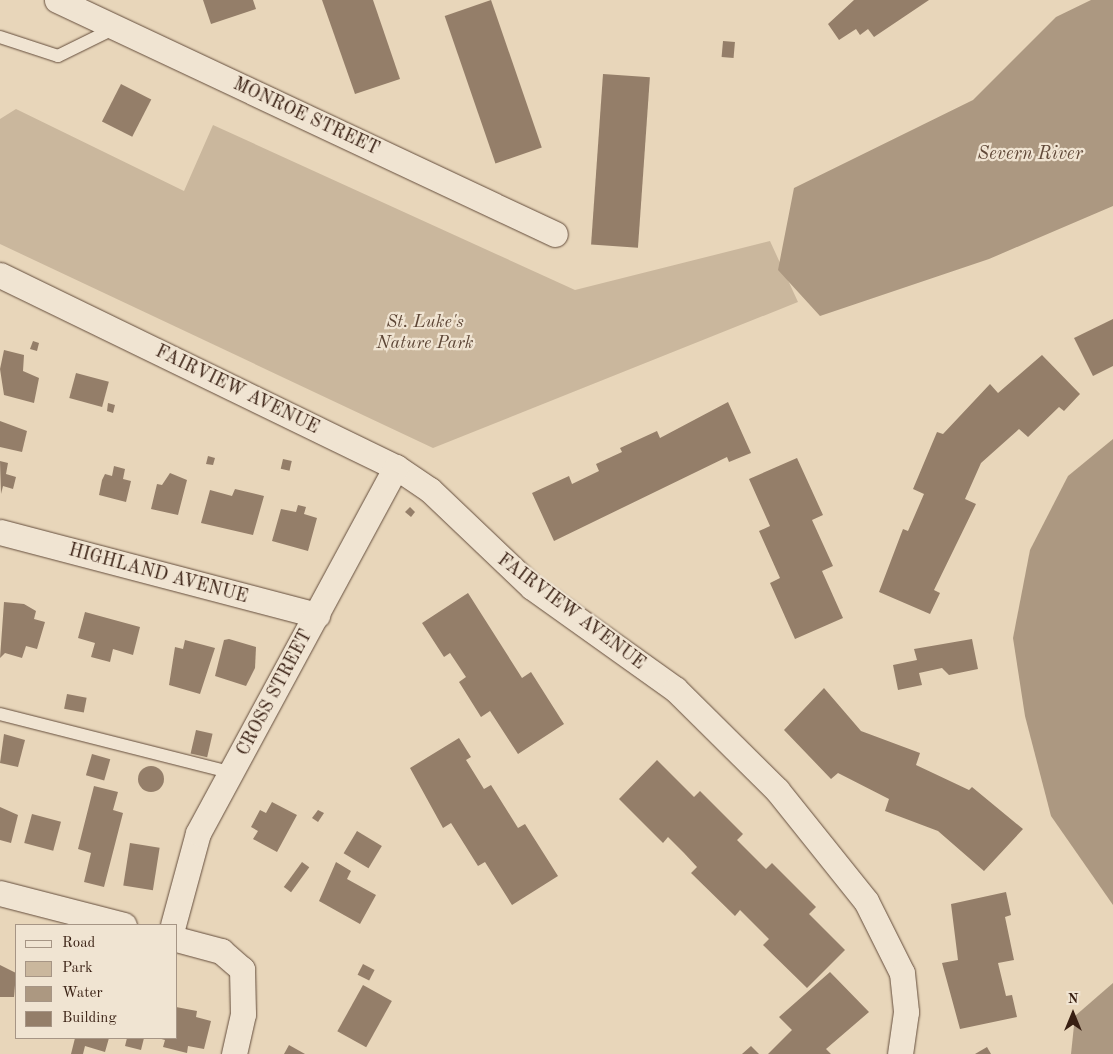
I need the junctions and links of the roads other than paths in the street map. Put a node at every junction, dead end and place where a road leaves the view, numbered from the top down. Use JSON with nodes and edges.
{"nodes":[{"id":1,"x":56,"y":0,"type":"edge"},
{"id":2,"x":115,"y":28,"type":"junction"},
{"id":3,"x":0,"y":38,"type":"edge"},
{"id":4,"x":555,"y":234,"type":"dead end"},
{"id":5,"x":0,"y":275,"type":"edge"},
{"id":6,"x":396,"y":467,"type":"junction"},
{"id":7,"x":0,"y":532,"type":"edge"},
{"id":8,"x":317,"y":615,"type":"junction"},
{"id":9,"x":0,"y":714,"type":"edge"},
{"id":10,"x":233,"y":773,"type":"junction"},
{"id":11,"x":0,"y":893,"type":"edge"},
{"id":12,"x":120,"y":924,"type":"edge"},
{"id":13,"x":173,"y":924,"type":"edge"},
{"id":14,"x":178,"y":940,"type":"edge"},
{"id":15,"x":234,"y":1054,"type":"edge"},
{"id":16,"x":900,"y":1054,"type":"edge"}],
"edges":[{"from":1,"to":2,"type":"street","name":"MONROE STREET"},
{"from":2,"to":3,"type":"lane"},
{"from":2,"to":4,"type":"street","name":"MONROE STREET"},
{"from":5,"to":6,"type":"street","name":"FAIRVIEW AVENUE"},
{"from":6,"to":8,"type":"street","name":"CROSS STREET"},
{"from":6,"to":16,"type":"street","name":"FAIRVIEW AVENUE"},
{"from":7,"to":8,"type":"street","name":"HIGHLAND AVENUE"},
{"from":8,"to":10,"type":"street","name":"CROSS STREET"},
{"from":9,"to":10,"type":"lane"},
{"from":10,"to":13,"type":"street","name":"CROSS STREET"},
{"from":11,"to":12,"type":"street"},
{"from":14,"to":15,"type":"street"}]}
